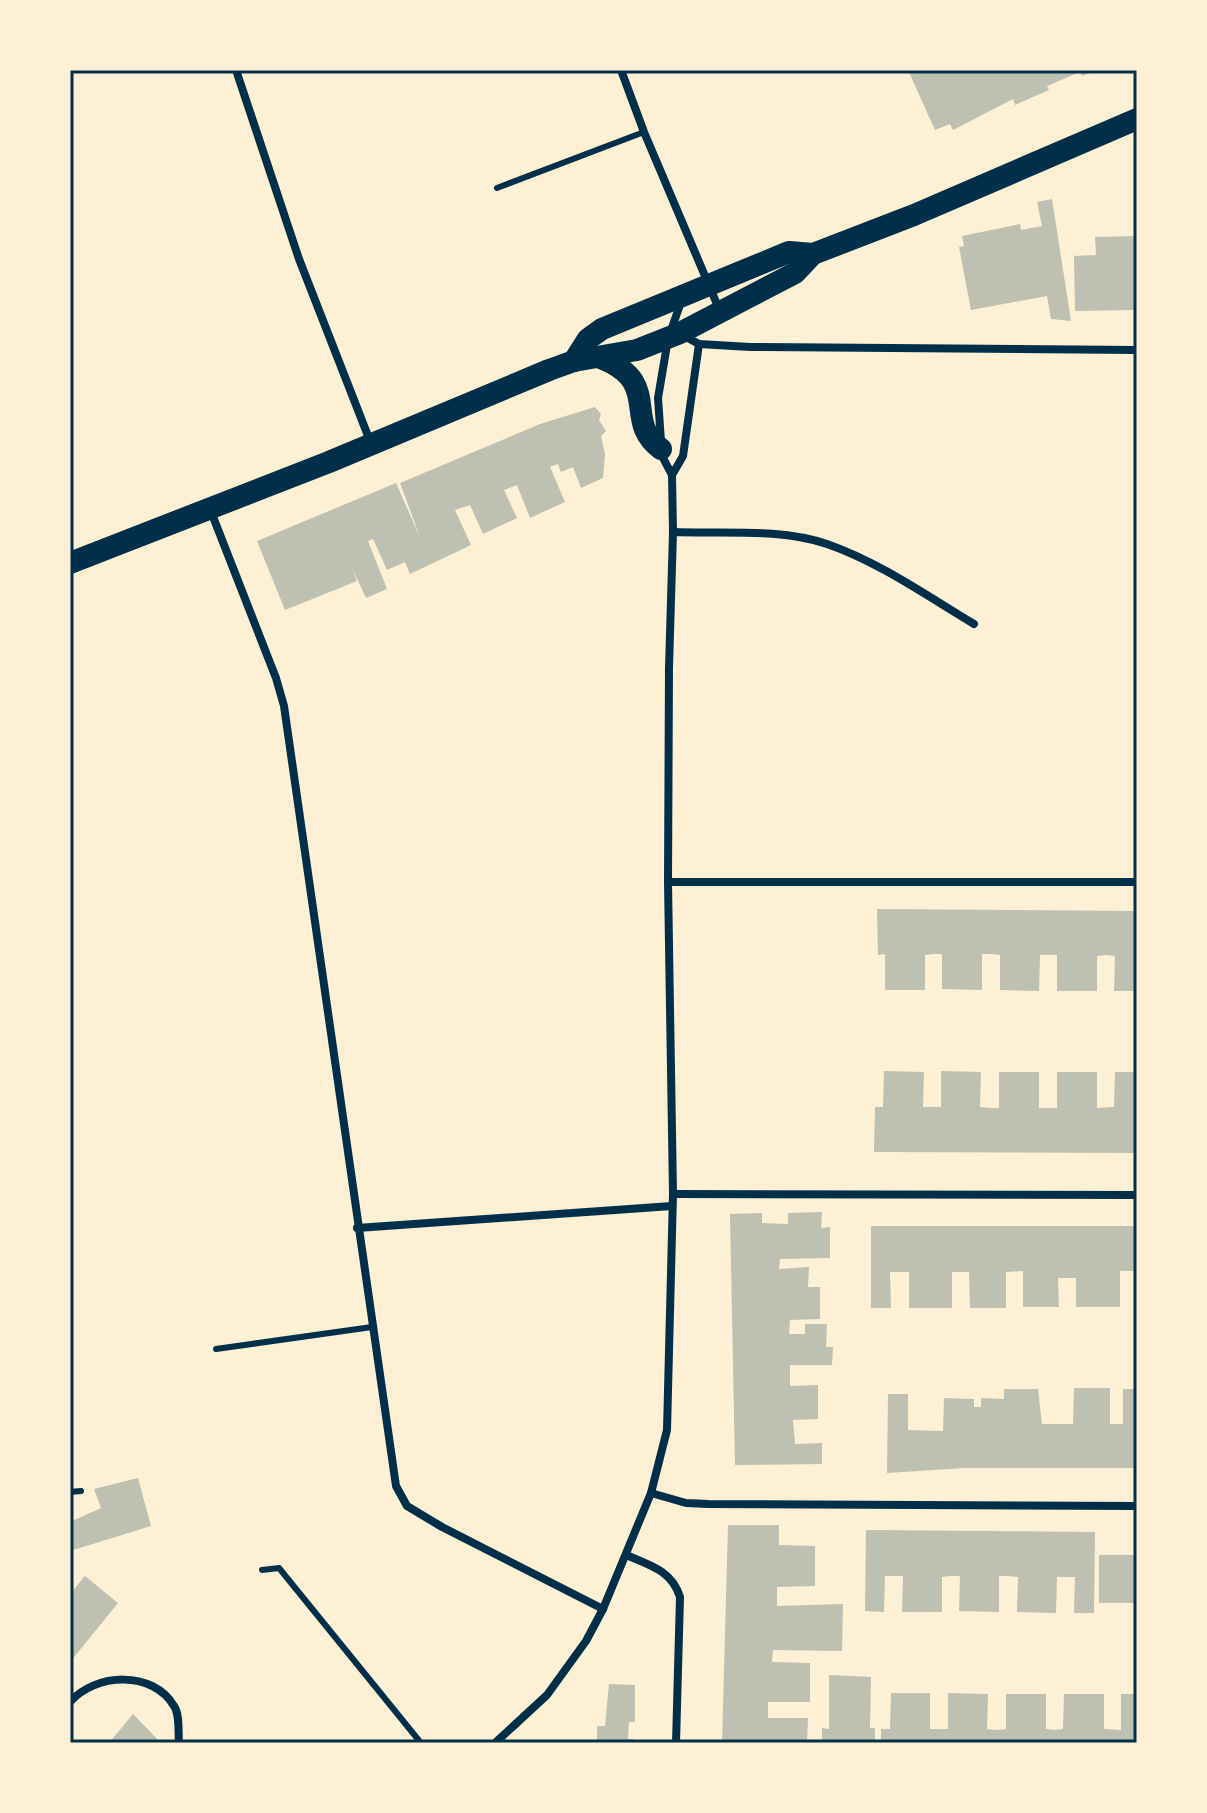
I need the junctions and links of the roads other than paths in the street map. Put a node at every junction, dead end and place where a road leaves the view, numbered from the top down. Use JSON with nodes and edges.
{"nodes":[{"id":1,"x":236,"y":70,"type":"edge"},
{"id":2,"x":621,"y":70,"type":"edge"},
{"id":3,"x":1137,"y":119,"type":"edge"},
{"id":4,"x":644,"y":132,"type":"junction"},
{"id":5,"x":497,"y":188,"type":"dead end"},
{"id":6,"x":813,"y":254,"type":"junction"},
{"id":7,"x":709,"y":285,"type":"junction"},
{"id":8,"x":684,"y":295,"type":"junction"},
{"id":9,"x":721,"y":313,"type":"junction"},
{"id":10,"x":682,"y":339,"type":"junction"},
{"id":11,"x":1137,"y":350,"type":"edge"},
{"id":12,"x":598,"y":357,"type":"junction"},
{"id":13,"x":574,"y":361,"type":"junction"},
{"id":14,"x":371,"y":442,"type":"junction"},
{"id":15,"x":661,"y":449,"type":"junction"},
{"id":16,"x":672,"y":475,"type":"junction"},
{"id":17,"x":210,"y":507,"type":"junction"},
{"id":18,"x":673,"y":532,"type":"junction"},
{"id":19,"x":70,"y":563,"type":"edge"},
{"id":20,"x":974,"y":624,"type":"dead end"},
{"id":21,"x":668,"y":882,"type":"junction"},
{"id":22,"x":1137,"y":882,"type":"edge"},
{"id":23,"x":673,"y":1194,"type":"junction"},
{"id":24,"x":1137,"y":1195,"type":"edge"},
{"id":25,"x":672,"y":1206,"type":"junction"},
{"id":26,"x":357,"y":1228,"type":"junction"},
{"id":27,"x":372,"y":1327,"type":"junction"},
{"id":28,"x":216,"y":1349,"type":"dead end"},
{"id":29,"x":81,"y":1491,"type":"dead end"},
{"id":30,"x":70,"y":1492,"type":"edge"},
{"id":31,"x":651,"y":1493,"type":"junction"},
{"id":32,"x":1137,"y":1506,"type":"edge"},
{"id":33,"x":626,"y":1555,"type":"junction"},
{"id":34,"x":262,"y":1570,"type":"dead end"},
{"id":35,"x":603,"y":1609,"type":"junction"},
{"id":36,"x":70,"y":1702,"type":"edge"},
{"id":37,"x":179,"y":1743,"type":"edge"},
{"id":38,"x":421,"y":1743,"type":"edge"},
{"id":39,"x":495,"y":1743,"type":"edge"},
{"id":40,"x":676,"y":1743,"type":"edge"}],
"edges":[{"from":1,"to":14,"type":"street"},
{"from":2,"to":4,"type":"street"},
{"from":3,"to":6,"type":"highway"},
{"from":4,"to":5,"type":"lane"},
{"from":4,"to":7,"type":"street"},
{"from":6,"to":7,"type":"highway"},
{"from":6,"to":9,"type":"highway"},
{"from":7,"to":8,"type":"highway"},
{"from":7,"to":9,"type":"street"},
{"from":8,"to":10,"type":"street"},
{"from":8,"to":13,"type":"highway"},
{"from":9,"to":10,"type":"highway"},
{"from":10,"to":11,"type":"street"},
{"from":10,"to":12,"type":"highway"},
{"from":10,"to":15,"type":"street"},
{"from":10,"to":16,"type":"street"},
{"from":12,"to":13,"type":"highway"},
{"from":12,"to":15,"type":"highway"},
{"from":13,"to":14,"type":"highway"},
{"from":14,"to":17,"type":"highway"},
{"from":15,"to":16,"type":"street"},
{"from":16,"to":18,"type":"street"},
{"from":17,"to":19,"type":"highway"},
{"from":17,"to":26,"type":"street"},
{"from":18,"to":20,"type":"street"},
{"from":18,"to":21,"type":"street"},
{"from":21,"to":22,"type":"street"},
{"from":21,"to":23,"type":"street"},
{"from":23,"to":24,"type":"street"},
{"from":23,"to":25,"type":"street"},
{"from":25,"to":26,"type":"street"},
{"from":25,"to":31,"type":"street"},
{"from":26,"to":27,"type":"street"},
{"from":27,"to":28,"type":"lane"},
{"from":27,"to":35,"type":"street"},
{"from":29,"to":30,"type":"lane"},
{"from":31,"to":32,"type":"street"},
{"from":31,"to":33,"type":"street"},
{"from":33,"to":35,"type":"street"},
{"from":33,"to":40,"type":"street"},
{"from":34,"to":38,"type":"lane"},
{"from":35,"to":39,"type":"street"},
{"from":36,"to":37,"type":"street"}]}
